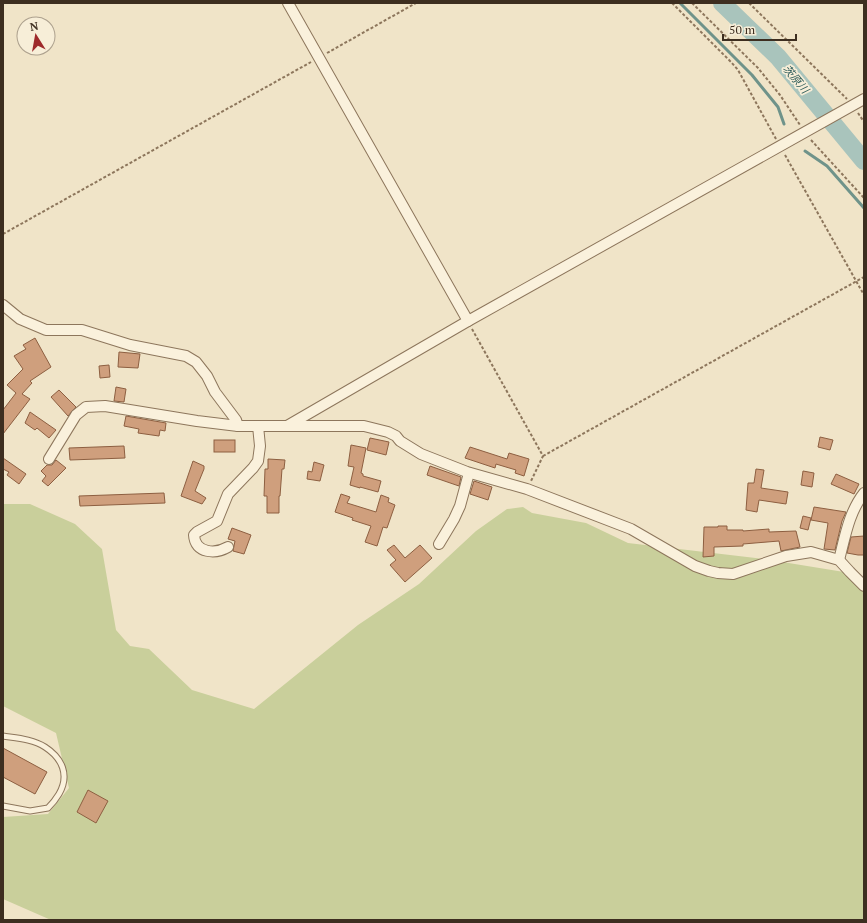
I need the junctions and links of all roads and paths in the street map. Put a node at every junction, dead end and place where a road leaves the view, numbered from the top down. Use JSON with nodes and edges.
{"nodes":[{"id":1,"x":288,"y":3,"type":"edge"},
{"id":2,"x":416,"y":3,"type":"edge"},
{"id":3,"x":692,"y":3,"type":"edge"},
{"id":4,"x":750,"y":3,"type":"edge"},
{"id":5,"x":318,"y":57,"type":"junction"},
{"id":6,"x":864,"y":99,"type":"edge"},
{"id":7,"x":850,"y":107,"type":"junction"},
{"id":8,"x":806,"y":131,"type":"junction"},
{"id":9,"x":864,"y":198,"type":"edge"},
{"id":10,"x":3,"y":234,"type":"edge"},
{"id":11,"x":864,"y":277,"type":"edge"},
{"id":12,"x":3,"y":305,"type":"edge"},
{"id":13,"x":468,"y":320,"type":"junction"},
{"id":14,"x":238,"y":426,"type":"junction"},
{"id":15,"x":258,"y":426,"type":"junction"},
{"id":16,"x":287,"y":426,"type":"junction"},
{"id":17,"x":543,"y":456,"type":"junction"},
{"id":18,"x":49,"y":458,"type":"dead end"},
{"id":19,"x":468,"y":473,"type":"junction"},
{"id":20,"x":527,"y":489,"type":"junction"},
{"id":21,"x":864,"y":493,"type":"edge"},
{"id":22,"x":439,"y":544,"type":"dead end"},
{"id":23,"x":228,"y":547,"type":"dead end"},
{"id":24,"x":839,"y":560,"type":"junction"},
{"id":25,"x":864,"y":586,"type":"edge"},
{"id":26,"x":3,"y":736,"type":"edge"},
{"id":27,"x":3,"y":806,"type":"edge"}],
"edges":[{"from":1,"to":5,"type":"street"},
{"from":2,"to":5,"type":"path"},
{"from":3,"to":8,"type":"path"},
{"from":4,"to":7,"type":"path"},
{"from":5,"to":10,"type":"path"},
{"from":5,"to":13,"type":"street"},
{"from":6,"to":7,"type":"street"},
{"from":7,"to":8,"type":"street"},
{"from":8,"to":9,"type":"path"},
{"from":8,"to":13,"type":"street"},
{"from":11,"to":17,"type":"path"},
{"from":12,"to":14,"type":"street"},
{"from":13,"to":16,"type":"street"},
{"from":13,"to":17,"type":"path"},
{"from":14,"to":15,"type":"street"},
{"from":14,"to":18,"type":"street"},
{"from":15,"to":16,"type":"street"},
{"from":15,"to":23,"type":"street"},
{"from":16,"to":19,"type":"street"},
{"from":17,"to":20,"type":"path"},
{"from":19,"to":20,"type":"street"},
{"from":19,"to":22,"type":"street"},
{"from":20,"to":24,"type":"street"},
{"from":21,"to":24,"type":"street"},
{"from":24,"to":25,"type":"street"},
{"from":26,"to":27,"type":"lane"}]}
